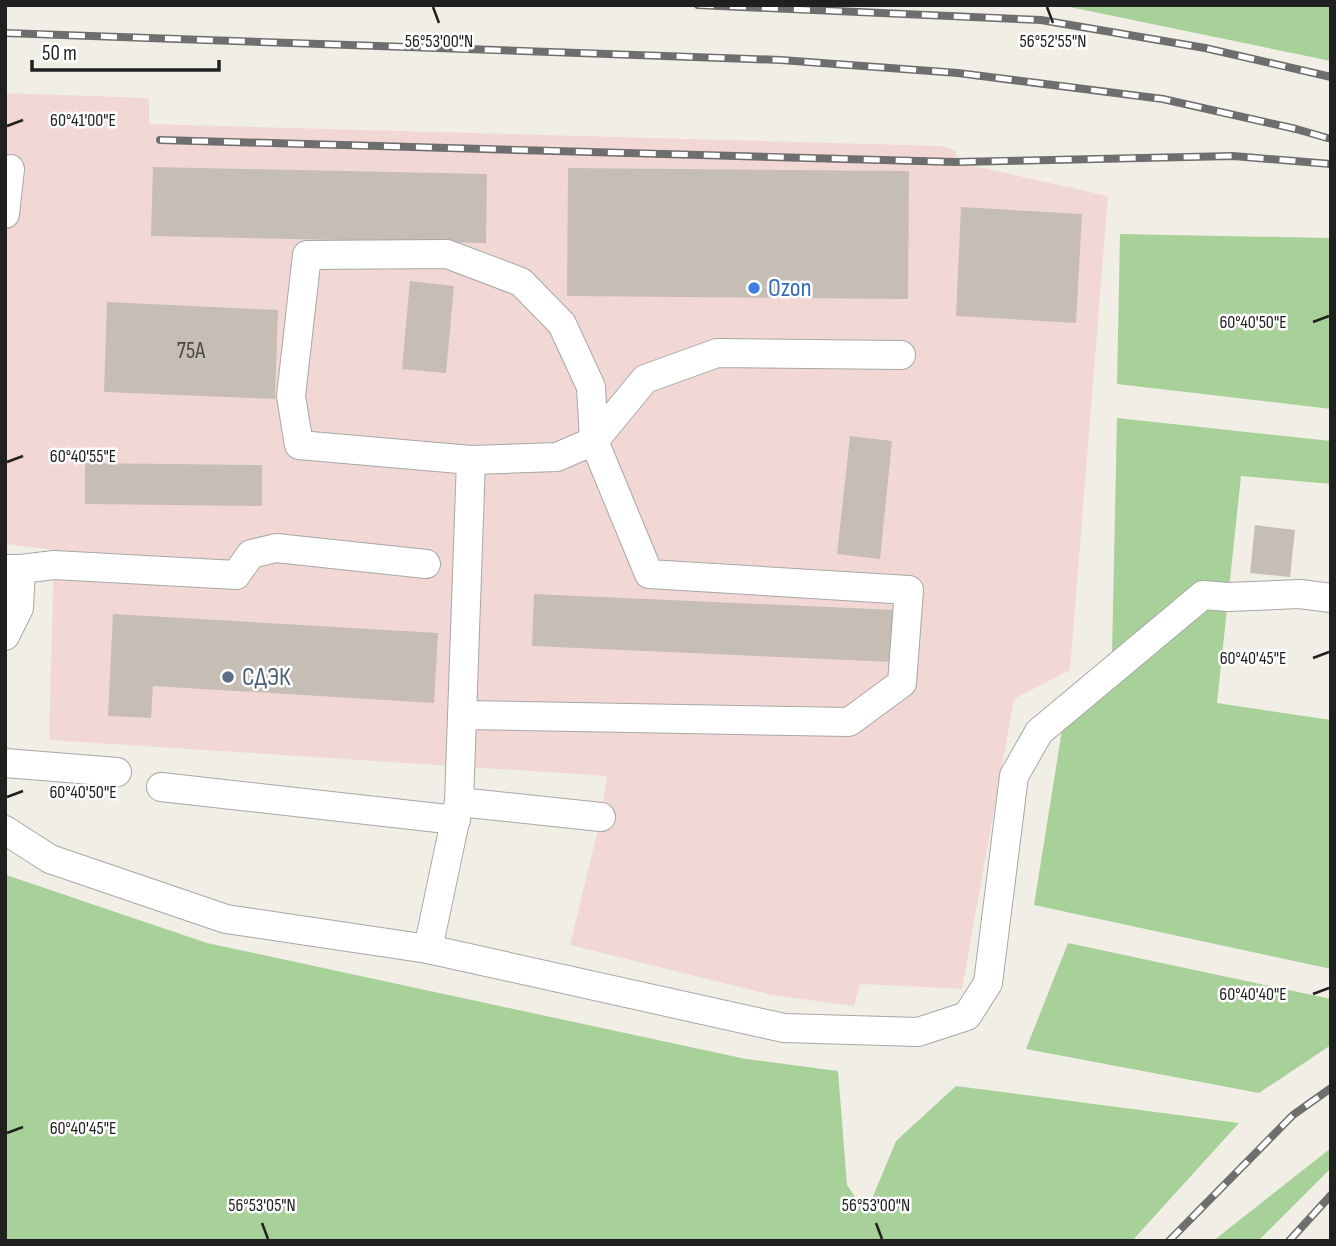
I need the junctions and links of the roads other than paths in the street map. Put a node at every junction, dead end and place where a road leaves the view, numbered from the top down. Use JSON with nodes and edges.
{"nodes":[{"id":1,"x":10,"y":169,"type":"dead end"},
{"id":2,"x":5,"y":214,"type":"edge"},
{"id":3,"x":901,"y":355,"type":"dead end"},
{"id":4,"x":594,"y":441,"type":"junction"},
{"id":5,"x":471,"y":460,"type":"junction"},
{"id":6,"x":426,"y":565,"type":"dead end"},
{"id":7,"x":13,"y":569,"type":"edge"},
{"id":8,"x":1331,"y":598,"type":"edge"},
{"id":9,"x":5,"y":636,"type":"edge"},
{"id":10,"x":463,"y":715,"type":"junction"},
{"id":11,"x":5,"y":763,"type":"edge"},
{"id":12,"x":117,"y":772,"type":"dead end"},
{"id":13,"x":161,"y":787,"type":"dead end"},
{"id":14,"x":458,"y":811,"type":"junction"},
{"id":15,"x":601,"y":817,"type":"dead end"},
{"id":16,"x":5,"y":830,"type":"edge"},
{"id":17,"x":428,"y":949,"type":"junction"}],
"edges":[{"from":1,"to":2,"type":"street"},
{"from":3,"to":4,"type":"street"},
{"from":4,"to":5,"type":"street"},
{"from":4,"to":5,"type":"street"},
{"from":4,"to":10,"type":"street"},
{"from":5,"to":10,"type":"street"},
{"from":6,"to":7,"type":"street"},
{"from":7,"to":9,"type":"street"},
{"from":8,"to":17,"type":"street"},
{"from":10,"to":14,"type":"street"},
{"from":11,"to":12,"type":"street"},
{"from":13,"to":14,"type":"street"},
{"from":14,"to":15,"type":"street"},
{"from":14,"to":17,"type":"street"},
{"from":16,"to":17,"type":"street"}]}
